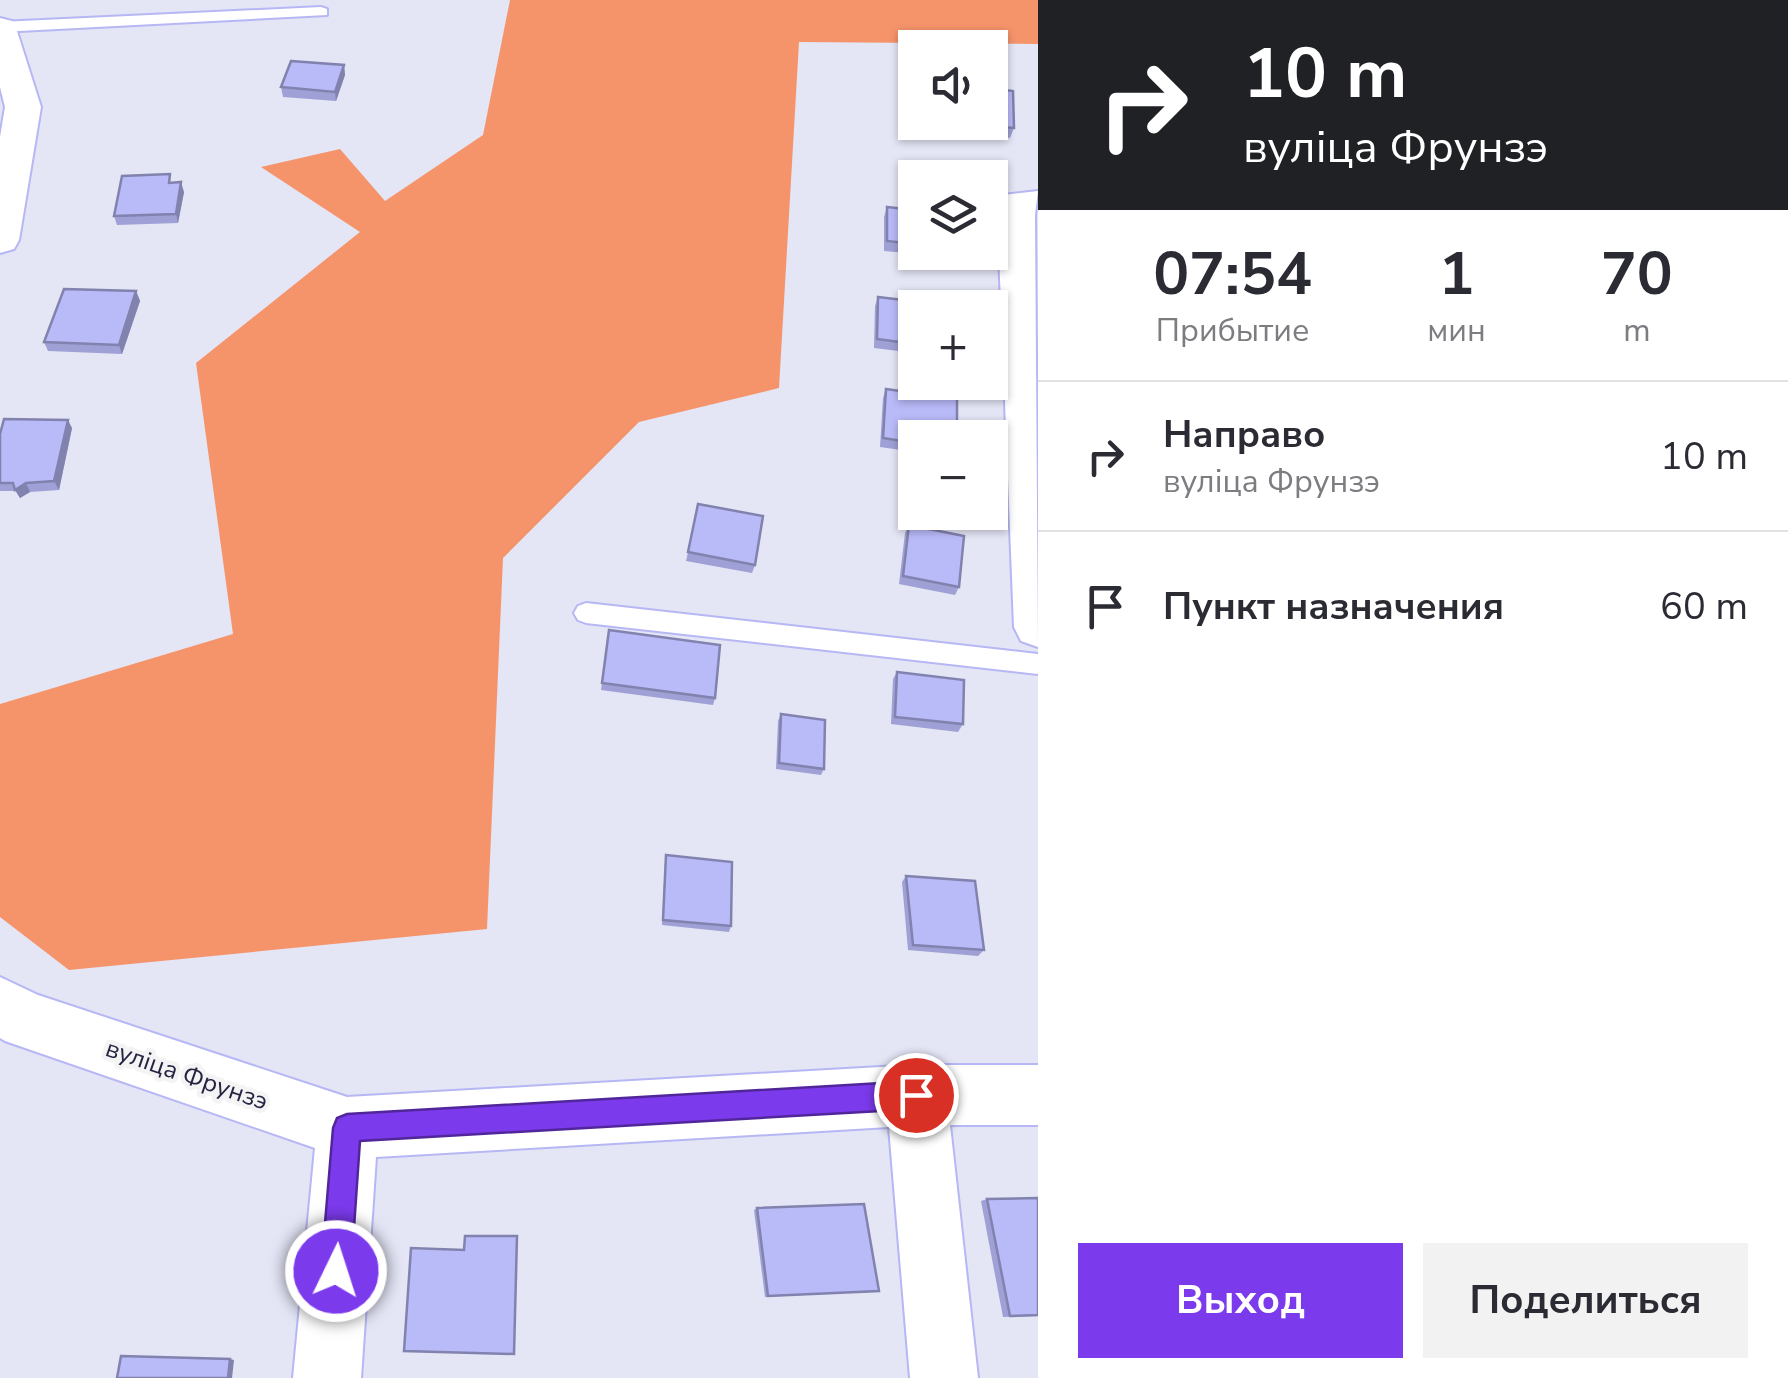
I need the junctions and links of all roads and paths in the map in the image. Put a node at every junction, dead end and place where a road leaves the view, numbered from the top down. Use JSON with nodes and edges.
{"nodes":[{"id":1,"x":26,"y":0,"type":"edge"},
{"id":2,"x":322,"y":12,"type":"dead end"},
{"id":3,"x":0,"y":27,"type":"edge"},
{"id":4,"x":1038,"y":202,"type":"edge"},
{"id":5,"x":0,"y":240,"type":"edge"},
{"id":6,"x":1031,"y":389,"type":"edge"},
{"id":7,"x":586,"y":613,"type":"dead end"},
{"id":8,"x":1038,"y":627,"type":"edge"},
{"id":9,"x":1038,"y":664,"type":"edge"},
{"id":10,"x":9,"y":1019,"type":"edge"},
{"id":11,"x":916,"y":1095,"type":"junction"},
{"id":12,"x":1038,"y":1095,"type":"edge"},
{"id":13,"x":347,"y":1128,"type":"junction"},
{"id":14,"x":328,"y":1378,"type":"edge"},
{"id":15,"x":944,"y":1378,"type":"edge"}],
"edges":[{"from":1,"to":3,"type":"street"},
{"from":2,"to":3,"type":"lane"},
{"from":3,"to":5,"type":"street"},
{"from":4,"to":6,"type":"street"},
{"from":6,"to":8,"type":"street"},
{"from":7,"to":9,"type":"lane"},
{"from":10,"to":13,"type":"street","name":"вуліца Фрунзэ"},
{"from":11,"to":12,"type":"street","name":"вуліца Фрунзэ"},
{"from":11,"to":13,"type":"street","name":"вуліца Фрунзэ"},
{"from":11,"to":15,"type":"street"},
{"from":13,"to":14,"type":"street"}]}
